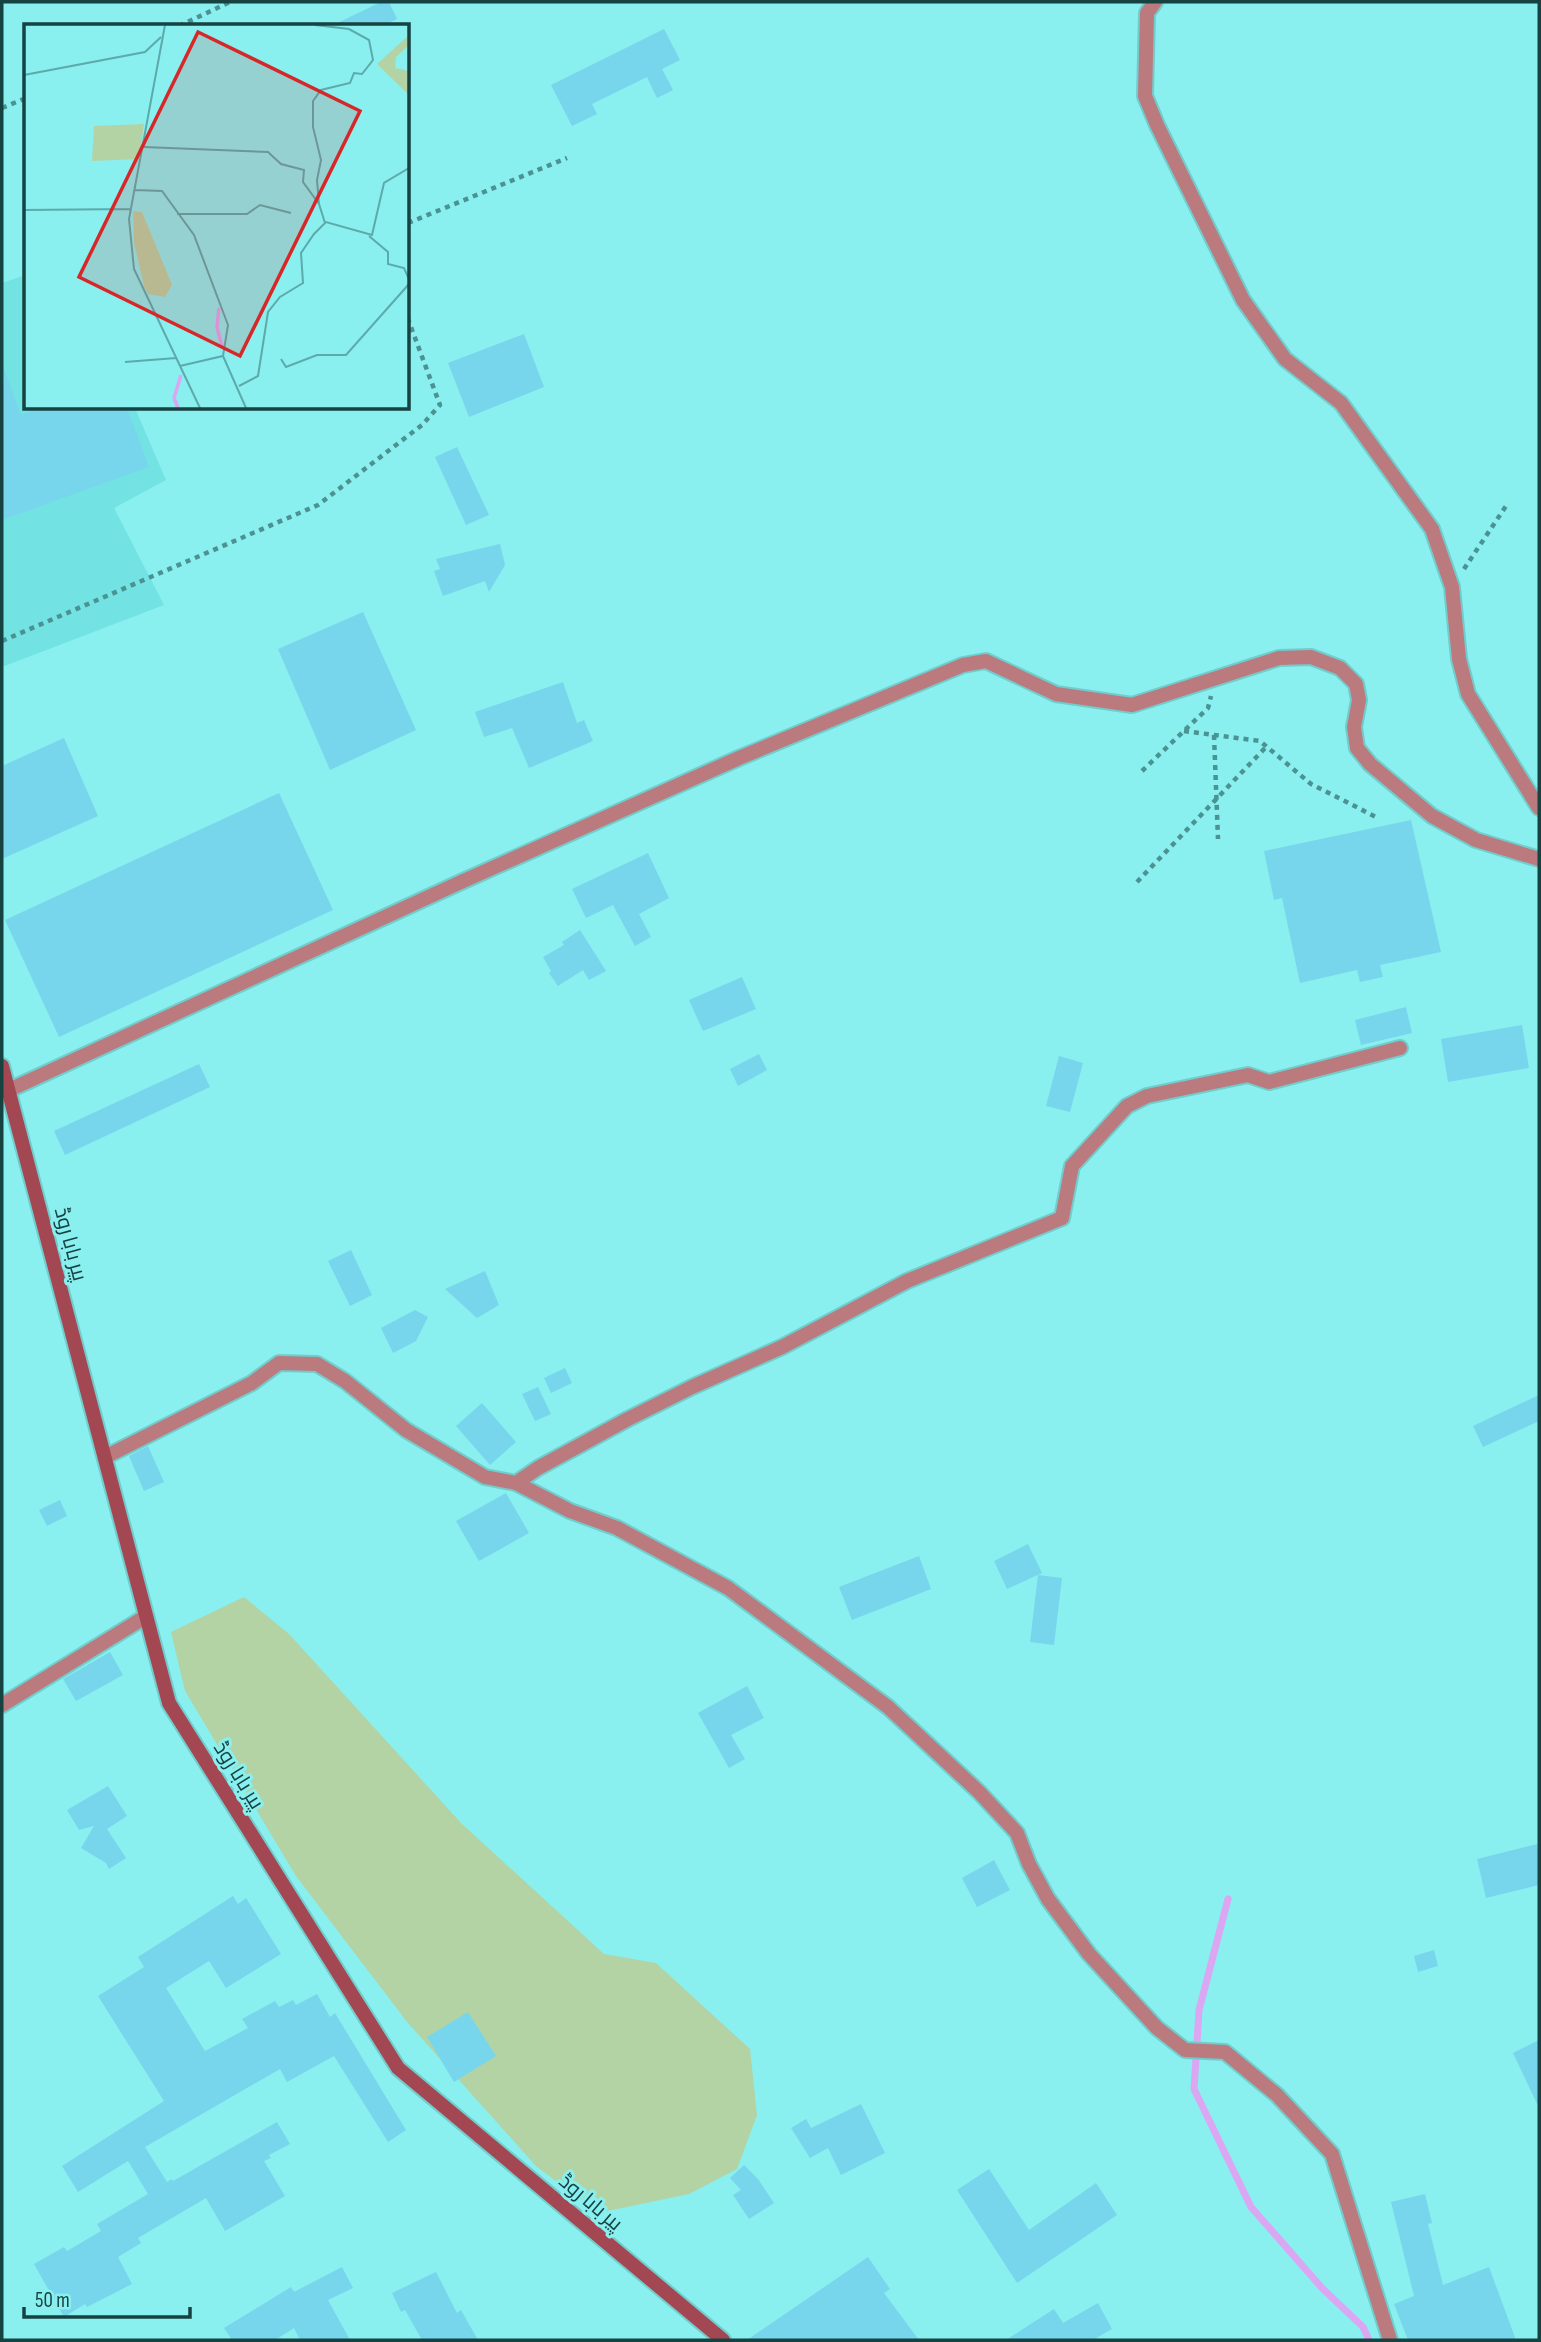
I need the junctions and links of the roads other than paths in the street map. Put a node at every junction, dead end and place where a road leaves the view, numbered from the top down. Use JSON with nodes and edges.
{"nodes":[{"id":1,"x":1155,"y":2,"type":"edge"},
{"id":2,"x":1539,"y":808,"type":"edge"},
{"id":3,"x":1539,"y":859,"type":"edge"},
{"id":4,"x":1400,"y":1048,"type":"dead end"},
{"id":5,"x":2,"y":1066,"type":"edge"},
{"id":6,"x":9,"y":1090,"type":"junction"},
{"id":7,"x":105,"y":1457,"type":"junction"},
{"id":8,"x":516,"y":1483,"type":"junction"},
{"id":9,"x":145,"y":1617,"type":"junction"},
{"id":10,"x":2,"y":1705,"type":"edge"},
{"id":11,"x":723,"y":2340,"type":"edge"},
{"id":12,"x":1390,"y":2340,"type":"edge"}],
"edges":[{"from":1,"to":2,"type":"street"},
{"from":3,"to":6,"type":"street"},
{"from":4,"to":8,"type":"street"},
{"from":5,"to":6,"type":"main road","name":"پیر بابا روڈ"},
{"from":6,"to":7,"type":"main road","name":"پیر بابا روڈ"},
{"from":7,"to":8,"type":"street"},
{"from":7,"to":9,"type":"main road","name":"پیر بابا روڈ"},
{"from":8,"to":12,"type":"street"},
{"from":9,"to":10,"type":"street"},
{"from":9,"to":11,"type":"main road","name":"پیر بابا روڈ"}]}
